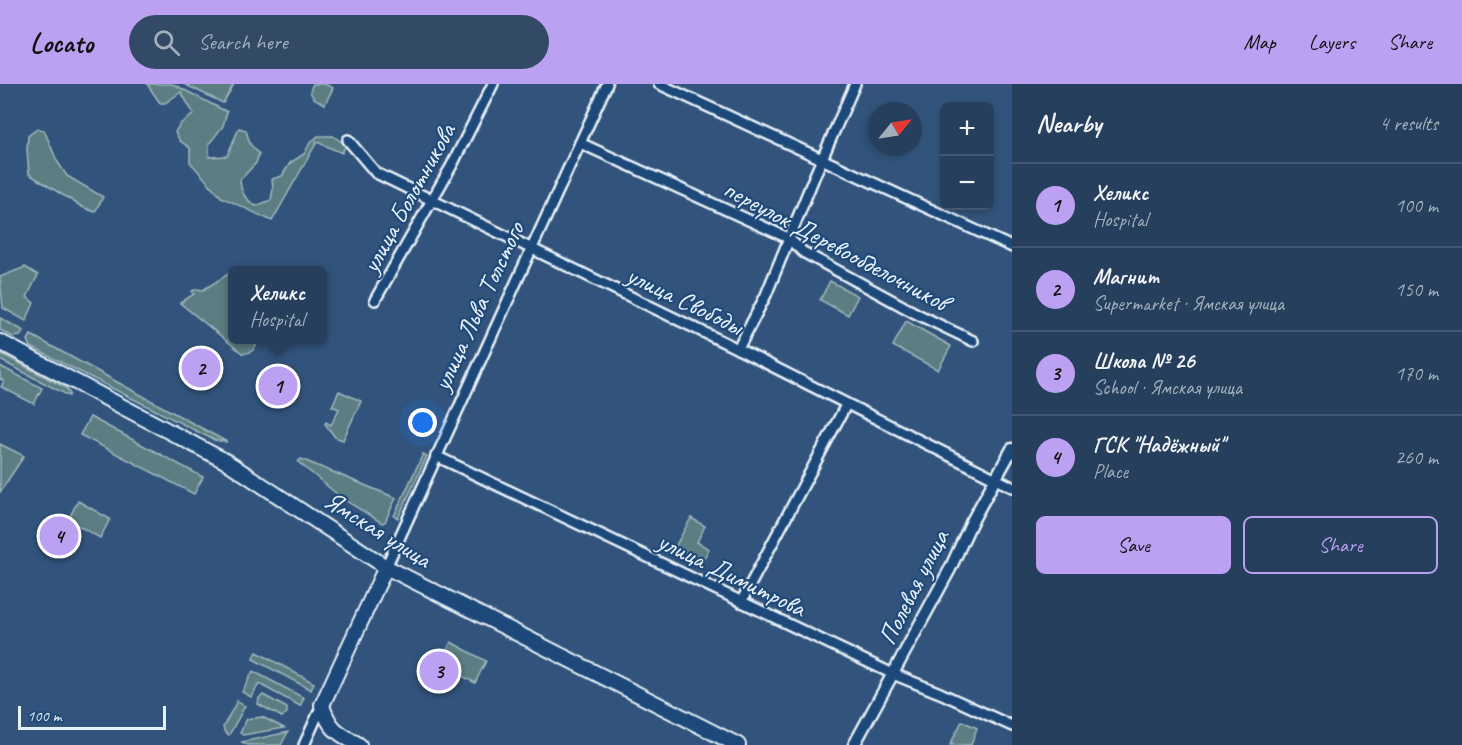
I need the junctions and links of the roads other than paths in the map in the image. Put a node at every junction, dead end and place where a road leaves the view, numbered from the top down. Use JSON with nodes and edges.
{"nodes":[{"id":1,"x":493,"y":84,"type":"edge"},
{"id":2,"x":607,"y":84,"type":"edge"},
{"id":3,"x":659,"y":84,"type":"edge"},
{"id":4,"x":855,"y":84,"type":"edge"},
{"id":5,"x":348,"y":140,"type":"dead end"},
{"id":6,"x":580,"y":143,"type":"junction"},
{"id":7,"x":822,"y":159,"type":"junction"},
{"id":8,"x":433,"y":201,"type":"junction"},
{"id":9,"x":788,"y":238,"type":"junction"},
{"id":10,"x":1012,"y":247,"type":"edge"},
{"id":11,"x":531,"y":249,"type":"junction"},
{"id":12,"x":375,"y":300,"type":"dead end"},
{"id":13,"x":973,"y":341,"type":"dead end"},
{"id":14,"x":0,"y":342,"type":"edge"},
{"id":15,"x":738,"y":349,"type":"junction"},
{"id":16,"x":846,"y":405,"type":"junction"},
{"id":17,"x":1012,"y":449,"type":"edge"},
{"id":18,"x":436,"y":456,"type":"junction"},
{"id":19,"x":996,"y":480,"type":"junction"},
{"id":20,"x":1012,"y":487,"type":"edge"},
{"id":21,"x":386,"y":567,"type":"junction"},
{"id":22,"x":741,"y":602,"type":"junction"},
{"id":23,"x":893,"y":674,"type":"junction"},
{"id":24,"x":322,"y":705,"type":"junction"},
{"id":25,"x":1012,"y":726,"type":"edge"},
{"id":26,"x":304,"y":745,"type":"edge"},
{"id":27,"x":359,"y":745,"type":"edge"},
{"id":28,"x":738,"y":745,"type":"edge"},
{"id":29,"x":854,"y":745,"type":"edge"}],
"edges":[{"from":1,"to":8,"type":"street","name":"улица Болотникова"},
{"from":2,"to":6,"type":"street","name":"улица Льва Толстого"},
{"from":3,"to":7,"type":"street"},
{"from":4,"to":7,"type":"street"},
{"from":5,"to":8,"type":"street","name":"улица Свободы"},
{"from":6,"to":9,"type":"street","name":"переулок Деревообделочников"},
{"from":6,"to":11,"type":"street","name":"улица Льва Толстого"},
{"from":7,"to":9,"type":"street"},
{"from":7,"to":10,"type":"street"},
{"from":8,"to":11,"type":"street","name":"улица Свободы"},
{"from":8,"to":12,"type":"street","name":"улица Болотникова"},
{"from":9,"to":13,"type":"street","name":"переулок Деревообделочников"},
{"from":9,"to":15,"type":"street"},
{"from":11,"to":15,"type":"street","name":"улица Свободы"},
{"from":11,"to":18,"type":"street","name":"улица Льва Толстого"},
{"from":14,"to":21,"type":"main road","name":"Ямская улица"},
{"from":15,"to":16,"type":"street","name":"улица Свободы"},
{"from":16,"to":19,"type":"street","name":"улица Свободы"},
{"from":16,"to":22,"type":"street"},
{"from":17,"to":19,"type":"street","name":"Полевая улица"},
{"from":18,"to":21,"type":"street","name":"улица Льва Толстого"},
{"from":18,"to":22,"type":"street","name":"улица Димитрова"},
{"from":19,"to":20,"type":"street","name":"улица Свободы"},
{"from":19,"to":23,"type":"street","name":"Полевая улица"},
{"from":21,"to":24,"type":"main road","name":"улица Льва Толстого"},
{"from":21,"to":28,"type":"main road","name":"Ямская улица"},
{"from":22,"to":23,"type":"street","name":"улица Димитрова"},
{"from":23,"to":25,"type":"street","name":"улица Димитрова"},
{"from":23,"to":29,"type":"street","name":"Полевая улица"},
{"from":24,"to":26,"type":"street","name":"улица Льва Толстого"},
{"from":24,"to":27,"type":"main road"}]}
